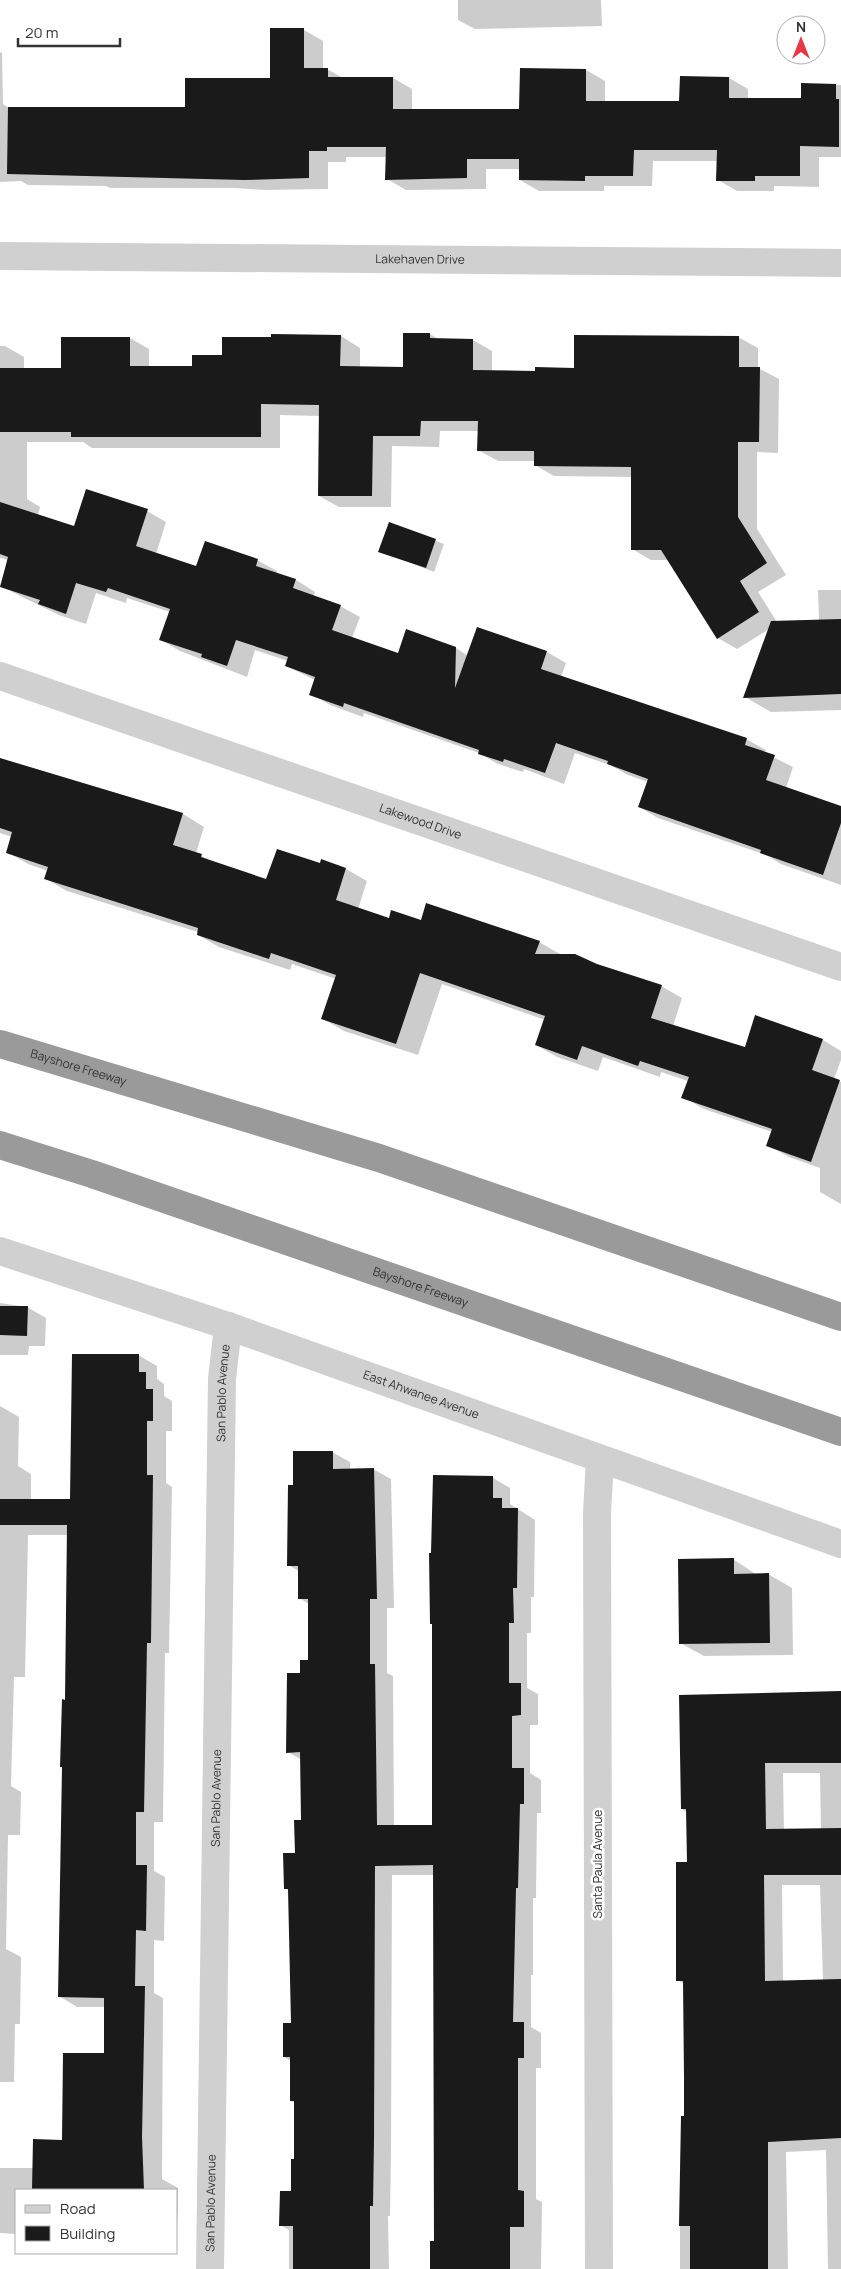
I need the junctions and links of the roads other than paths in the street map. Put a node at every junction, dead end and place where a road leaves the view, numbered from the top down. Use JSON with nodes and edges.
{"nodes":[{"id":1,"x":0,"y":256,"type":"edge"},
{"id":2,"x":841,"y":264,"type":"edge"},
{"id":3,"x":0,"y":676,"type":"edge"},
{"id":4,"x":841,"y":967,"type":"edge"},
{"id":5,"x":0,"y":1044,"type":"edge"},
{"id":6,"x":0,"y":1145,"type":"edge"},
{"id":7,"x":0,"y":1251,"type":"edge"},
{"id":8,"x":841,"y":1317,"type":"edge"},
{"id":9,"x":228,"y":1326,"type":"junction"},
{"id":10,"x":841,"y":1432,"type":"edge"},
{"id":11,"x":600,"y":1459,"type":"junction"},
{"id":12,"x":841,"y":1544,"type":"edge"},
{"id":13,"x":210,"y":2269,"type":"edge"},
{"id":14,"x":599,"y":2269,"type":"edge"}],
"edges":[{"from":1,"to":2,"type":"street","name":"Lakehaven Drive"},
{"from":3,"to":4,"type":"street","name":"Lakewood Drive"},
{"from":5,"to":8,"type":"highway","name":"Bayshore Freeway"},
{"from":6,"to":10,"type":"highway","name":"Bayshore Freeway"},
{"from":7,"to":9,"type":"street","name":"East Ahwanee Avenue"},
{"from":9,"to":11,"type":"street","name":"East Ahwanee Avenue"},
{"from":9,"to":13,"type":"street","name":"San Pablo Avenue"},
{"from":11,"to":12,"type":"street","name":"East Ahwanee Avenue"},
{"from":11,"to":14,"type":"street","name":"Santa Paula Avenue"}]}
